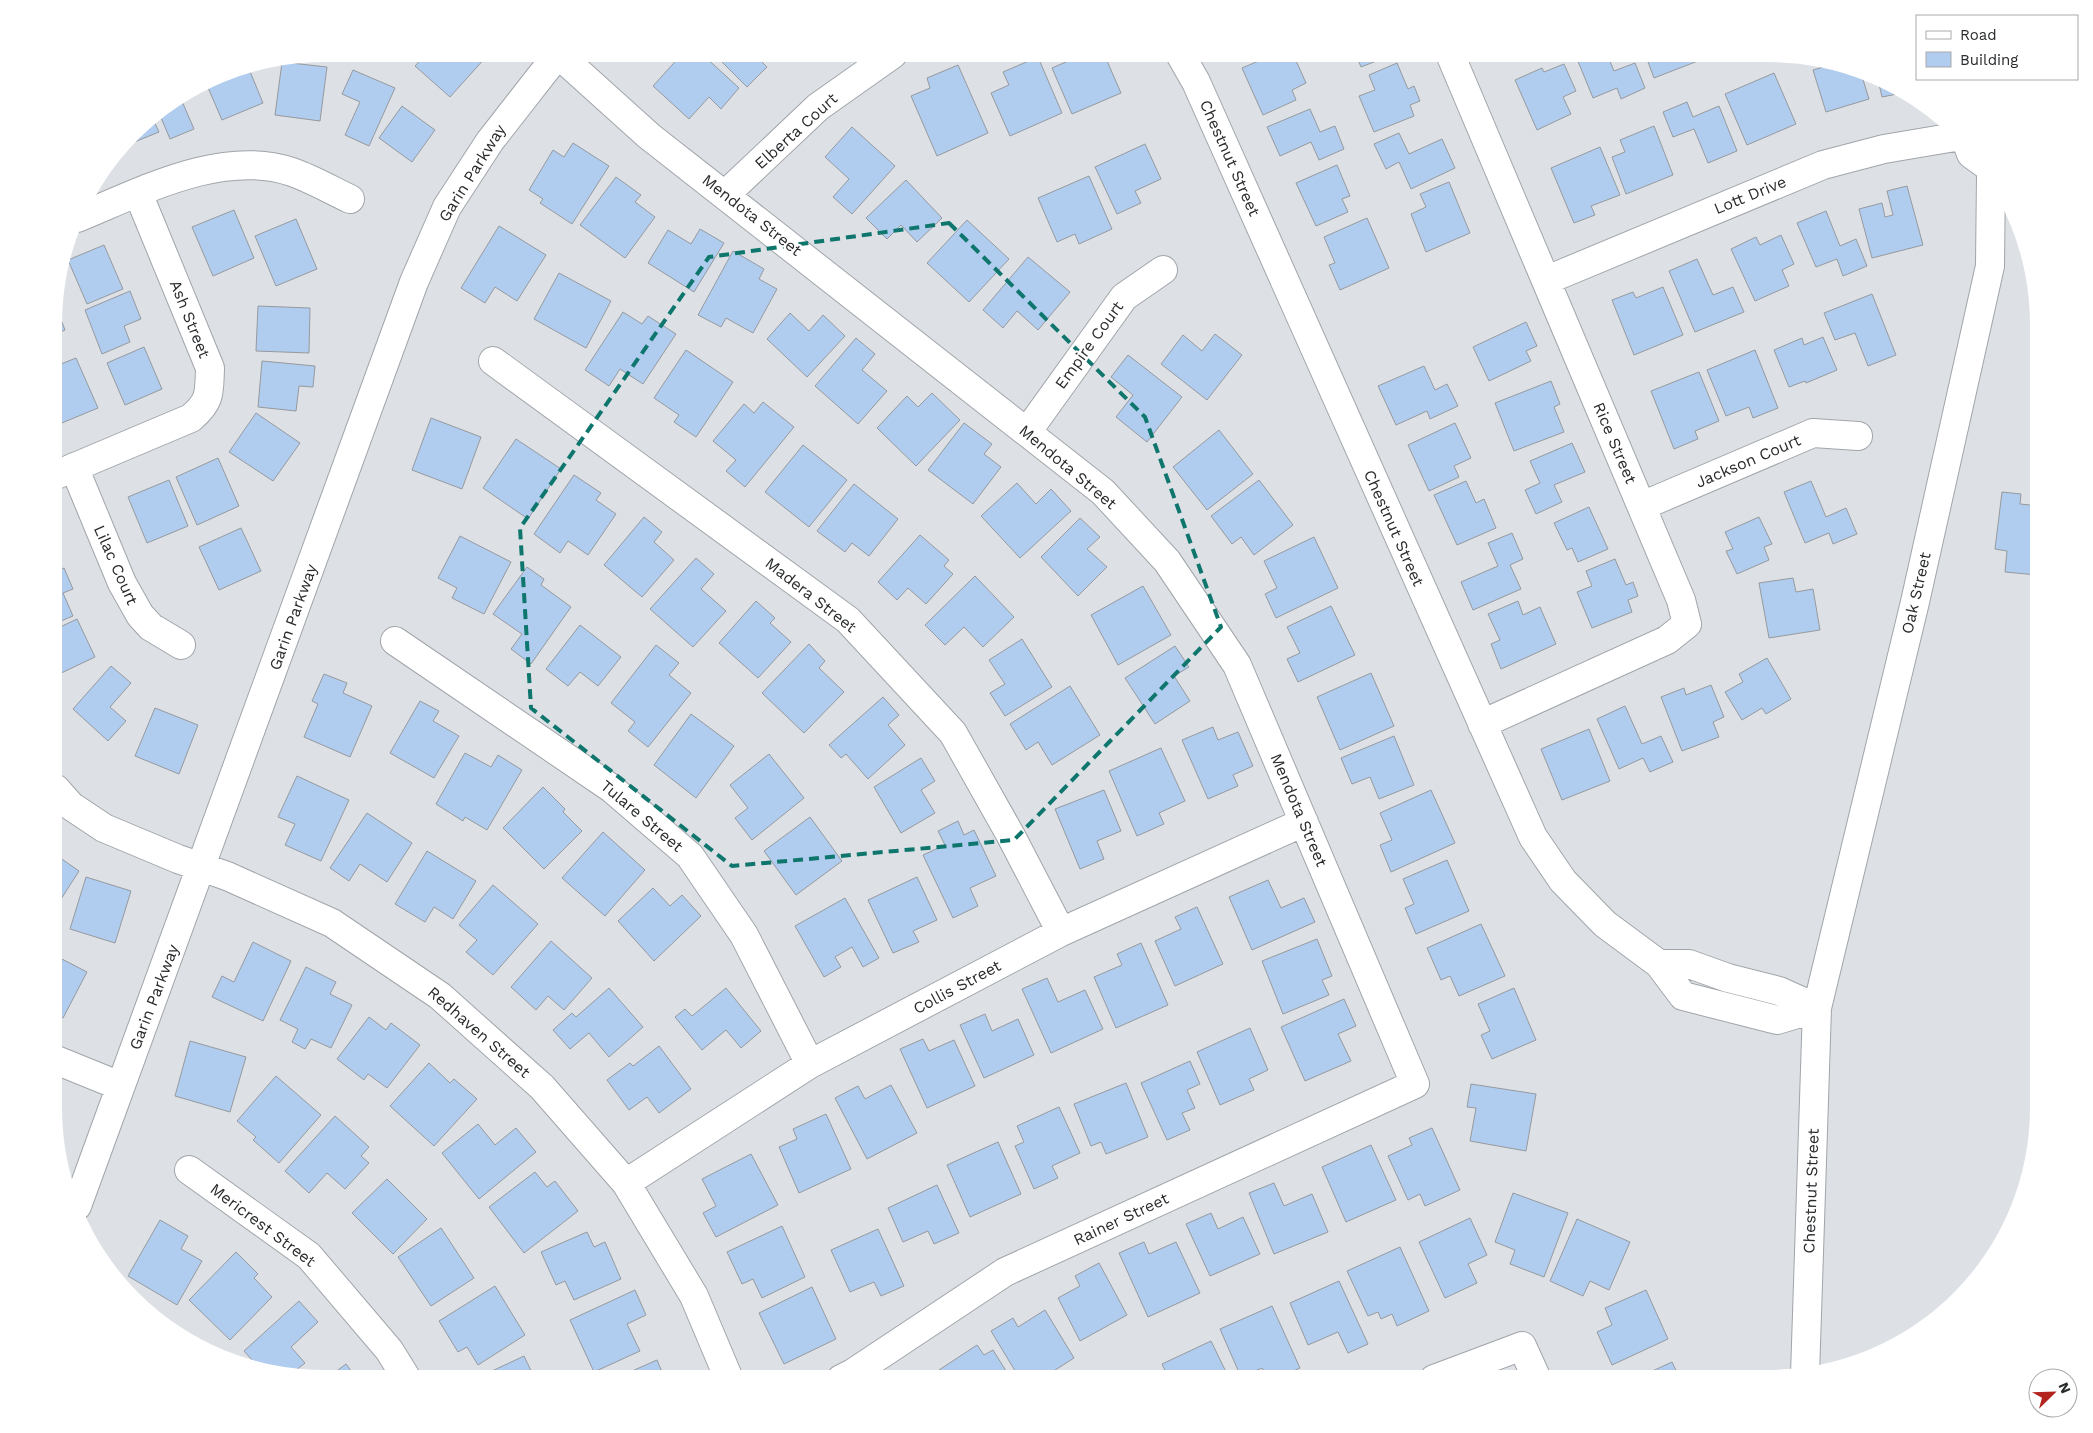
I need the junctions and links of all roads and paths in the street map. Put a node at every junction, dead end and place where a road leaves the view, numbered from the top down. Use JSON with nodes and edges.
{"nodes":[{"id":1,"x":552,"y":62,"type":"edge"},
{"id":2,"x":567,"y":62,"type":"edge"},
{"id":3,"x":882,"y":62,"type":"edge"},
{"id":4,"x":1185,"y":62,"type":"edge"},
{"id":5,"x":1453,"y":62,"type":"edge"},
{"id":6,"x":1952,"y":137,"type":"edge"},
{"id":7,"x":1991,"y":187,"type":"edge"},
{"id":8,"x":138,"y":193,"type":"junction"},
{"id":9,"x":726,"y":194,"type":"junction"},
{"id":10,"x":350,"y":199,"type":"dead end"},
{"id":11,"x":86,"y":215,"type":"edge"},
{"id":12,"x":1163,"y":270,"type":"dead end"},
{"id":13,"x":1547,"y":280,"type":"junction"},
{"id":14,"x":493,"y":361,"type":"dead end"},
{"id":15,"x":1027,"y":432,"type":"junction"},
{"id":16,"x":1858,"y":436,"type":"dead end"},
{"id":17,"x":65,"y":471,"type":"edge"},
{"id":18,"x":1642,"y":506,"type":"junction"},
{"id":19,"x":395,"y":641,"type":"dead end"},
{"id":20,"x":181,"y":645,"type":"dead end"},
{"id":21,"x":1482,"y":724,"type":"junction"},
{"id":22,"x":62,"y":796,"type":"edge"},
{"id":23,"x":1304,"y":822,"type":"junction"},
{"id":24,"x":202,"y":868,"type":"junction"},
{"id":25,"x":1061,"y":932,"type":"junction"},
{"id":26,"x":1817,"y":1008,"type":"junction"},
{"id":27,"x":62,"y":1062,"type":"edge"},
{"id":28,"x":810,"y":1064,"type":"junction"},
{"id":29,"x":1415,"y":1084,"type":"joint"},
{"id":30,"x":120,"y":1086,"type":"junction"},
{"id":31,"x":188,"y":1170,"type":"dead end"},
{"id":32,"x":626,"y":1183,"type":"junction"},
{"id":33,"x":79,"y":1201,"type":"edge"},
{"id":34,"x":1805,"y":1368,"type":"edge"},
{"id":35,"x":402,"y":1370,"type":"edge"},
{"id":36,"x":725,"y":1370,"type":"edge"},
{"id":37,"x":858,"y":1370,"type":"edge"},
{"id":38,"x":1458,"y":1370,"type":"edge"},
{"id":39,"x":1533,"y":1370,"type":"edge"}],
"edges":[{"from":1,"to":24,"type":"street","name":"Garin Parkway"},
{"from":2,"to":9,"type":"street","name":"Mendota Street"},
{"from":3,"to":9,"type":"street","name":"Elberta Court"},
{"from":4,"to":21,"type":"street","name":"Chestnut Street"},
{"from":5,"to":13,"type":"street","name":"Rice Street"},
{"from":6,"to":13,"type":"street","name":"Lott Drive"},
{"from":7,"to":26,"type":"street","name":"Oak Street"},
{"from":8,"to":10,"type":"street"},
{"from":8,"to":11,"type":"street"},
{"from":8,"to":17,"type":"street","name":"Ash Street"},
{"from":9,"to":15,"type":"street","name":"Mendota Street"},
{"from":12,"to":15,"type":"street","name":"Empire Court"},
{"from":13,"to":18,"type":"street","name":"Rice Street"},
{"from":14,"to":25,"type":"street","name":"Madera Street"},
{"from":15,"to":23,"type":"street","name":"Mendota Street"},
{"from":16,"to":18,"type":"street","name":"Jackson Court"},
{"from":17,"to":20,"type":"street","name":"Lilac Court"},
{"from":18,"to":21,"type":"street","name":"Rice Street"},
{"from":19,"to":28,"type":"street","name":"Tulare Street"},
{"from":21,"to":26,"type":"street","name":"Chestnut Street"},
{"from":22,"to":24,"type":"street","name":"Redhaven Street"},
{"from":23,"to":25,"type":"street","name":"Collis Street"},
{"from":23,"to":29,"type":"street","name":"Mendota Street"},
{"from":24,"to":30,"type":"street","name":"Garin Parkway"},
{"from":24,"to":32,"type":"street","name":"Redhaven Street"},
{"from":25,"to":28,"type":"street","name":"Collis Street"},
{"from":26,"to":34,"type":"street","name":"Chestnut Street"},
{"from":27,"to":30,"type":"street"},
{"from":28,"to":32,"type":"street","name":"Collis Street"},
{"from":29,"to":37,"type":"street","name":"Rainer Street"},
{"from":30,"to":33,"type":"street","name":"Garin Parkway"},
{"from":31,"to":35,"type":"street","name":"Mericrest Street"},
{"from":32,"to":36,"type":"street","name":"Redhaven Street"},
{"from":38,"to":39,"type":"street"}]}
